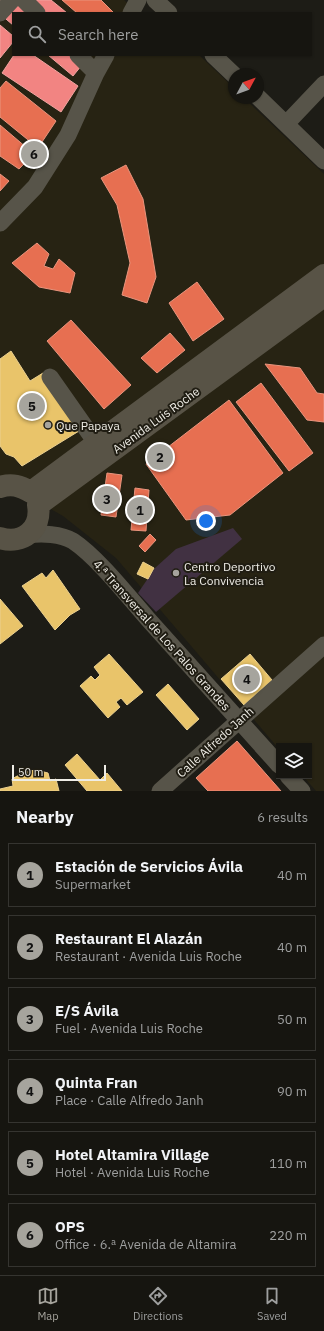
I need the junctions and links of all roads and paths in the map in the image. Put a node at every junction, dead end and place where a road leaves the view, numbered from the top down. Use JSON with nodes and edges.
{"nodes":[{"id":1,"x":12,"y":0,"type":"edge"},
{"id":2,"x":24,"y":0,"type":"edge"},
{"id":3,"x":138,"y":0,"type":"edge"},
{"id":4,"x":155,"y":0,"type":"edge"},
{"id":5,"x":36,"y":12,"type":"edge"},
{"id":6,"x":132,"y":12,"type":"edge"},
{"id":7,"x":168,"y":12,"type":"edge"},
{"id":8,"x":0,"y":13,"type":"edge"},
{"id":9,"x":79,"y":56,"type":"edge"},
{"id":10,"x":105,"y":56,"type":"edge"},
{"id":11,"x":214,"y":56,"type":"edge"},
{"id":12,"x":228,"y":69,"type":"edge"},
{"id":13,"x":96,"y":73,"type":"junction"},
{"id":14,"x":324,"y":84,"type":"edge"},
{"id":15,"x":264,"y":103,"type":"edge"},
{"id":16,"x":286,"y":124,"type":"junction"},
{"id":17,"x":324,"y":161,"type":"edge"},
{"id":18,"x":0,"y":223,"type":"edge"},
{"id":19,"x":324,"y":275,"type":"edge"},
{"id":20,"x":324,"y":296,"type":"edge"},
{"id":21,"x":50,"y":377,"type":"dead end"},
{"id":22,"x":97,"y":444,"type":"junction"},
{"id":23,"x":0,"y":487,"type":"edge"},
{"id":24,"x":28,"y":535,"type":"junction"},
{"id":25,"x":0,"y":538,"type":"edge"},
{"id":26,"x":324,"y":645,"type":"edge"},
{"id":27,"x":239,"y":721,"type":"junction"},
{"id":28,"x":276,"y":762,"type":"edge"},
{"id":29,"x":291,"y":779,"type":"edge"},
{"id":30,"x":160,"y":791,"type":"edge"},
{"id":31,"x":302,"y":791,"type":"edge"}],
"edges":[{"from":1,"to":8,"type":"street"},
{"from":2,"to":5,"type":"street"},
{"from":3,"to":6,"type":"street"},
{"from":4,"to":7,"type":"street"},
{"from":9,"to":13,"type":"street"},
{"from":10,"to":13,"type":"street"},
{"from":11,"to":12,"type":"street"},
{"from":13,"to":18,"type":"street"},
{"from":14,"to":16,"type":"street"},
{"from":15,"to":16,"type":"street"},
{"from":16,"to":17,"type":"street"},
{"from":19,"to":22,"type":"main road","name":"Avenida Luis Roche"},
{"from":20,"to":24,"type":"main road","name":"Avenida Luis Roche"},
{"from":21,"to":22,"type":"street"},
{"from":22,"to":23,"type":"main road","name":"Avenida Luis Roche"},
{"from":24,"to":25,"type":"main road"},
{"from":24,"to":27,"type":"street","name":"4.ª Transversal de Los Palos Grandes"},
{"from":26,"to":27,"type":"street","name":"Calle Alfredo Janh"},
{"from":27,"to":28,"type":"street","name":"4.ª Transversal de Los Palos Grandes"},
{"from":27,"to":30,"type":"street","name":"Calle Alfredo Janh"},
{"from":29,"to":31,"type":"street"}]}
